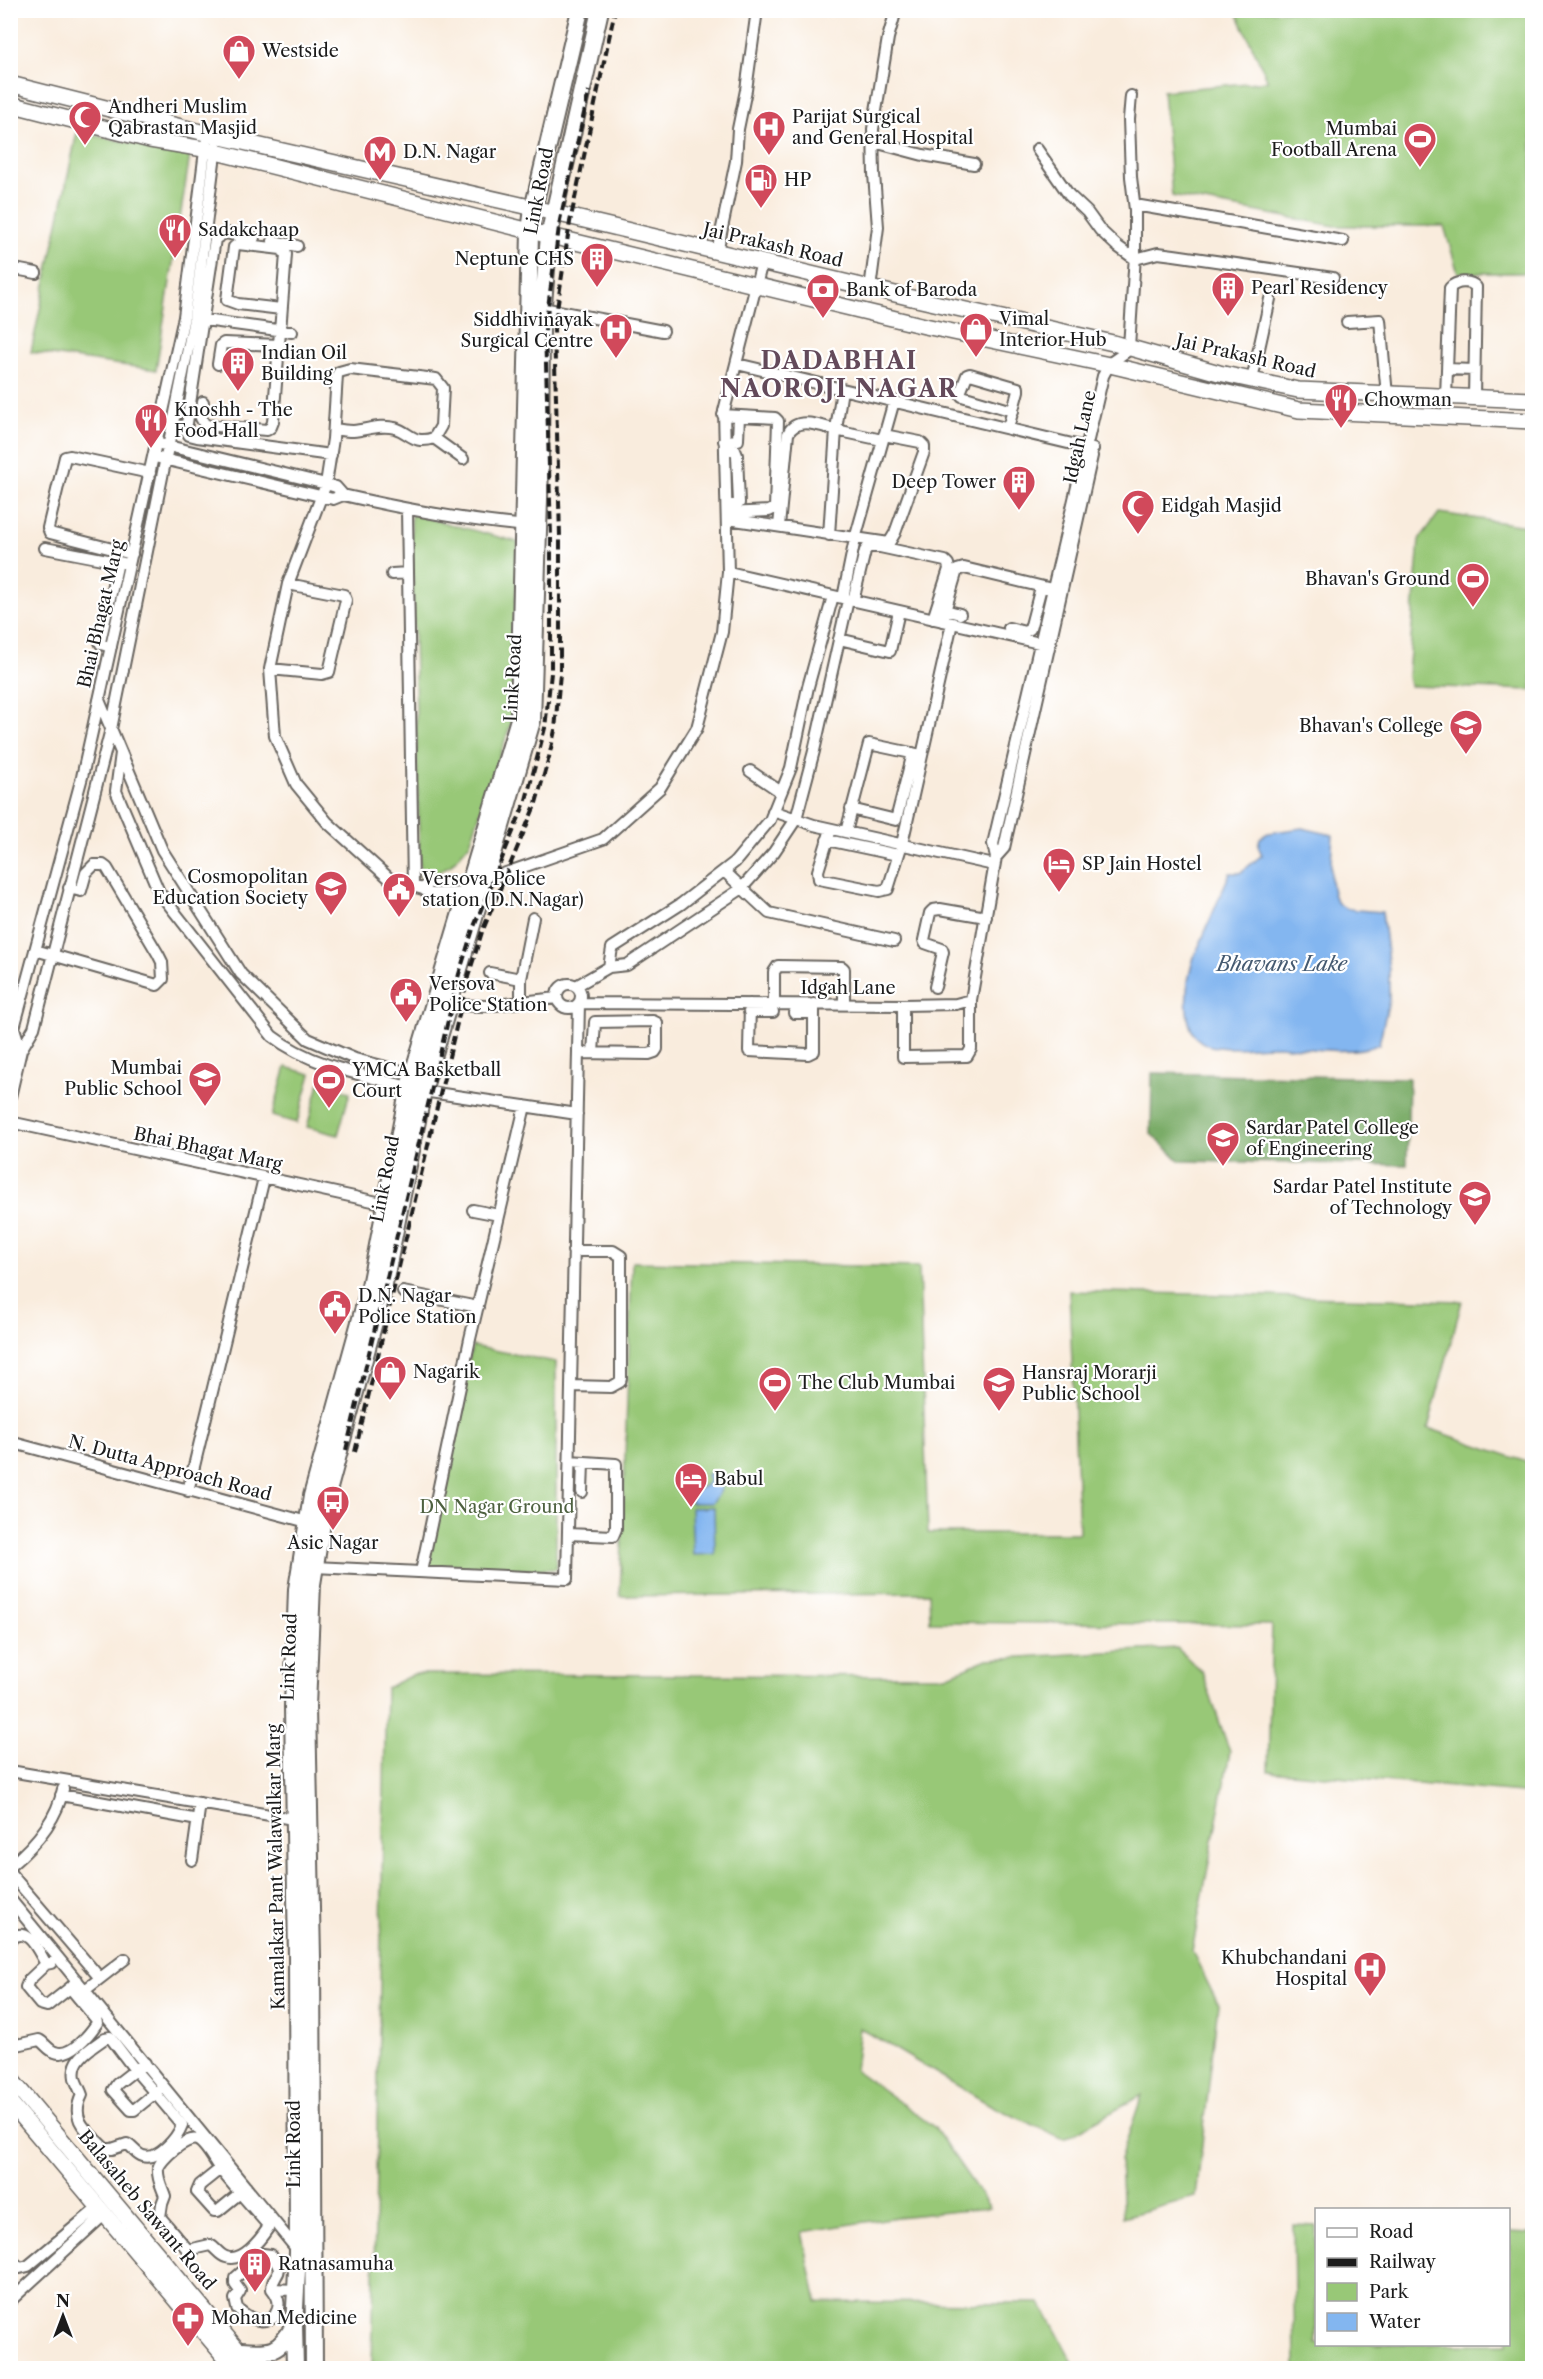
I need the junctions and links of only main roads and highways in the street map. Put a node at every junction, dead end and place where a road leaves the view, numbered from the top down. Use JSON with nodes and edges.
{"nodes":[{"id":1,"x":580,"y":10,"type":"edge"},
{"id":2,"x":600,"y":10,"type":"edge"},
{"id":3,"x":10,"y":84,"type":"edge"},
{"id":4,"x":10,"y":104,"type":"edge"},
{"id":5,"x":533,"y":209,"type":"junction"},
{"id":6,"x":553,"y":213,"type":"junction"},
{"id":7,"x":530,"y":231,"type":"junction"},
{"id":8,"x":549,"y":236,"type":"junction"},
{"id":9,"x":535,"y":307,"type":"junction"},
{"id":10,"x":1533,"y":399,"type":"edge"},
{"id":11,"x":1533,"y":421,"type":"edge"},
{"id":12,"x":475,"y":887,"type":"joint"},
{"id":13,"x":314,"y":1524,"type":"junction"},
{"id":14,"x":302,"y":1619,"type":"junction"},
{"id":15,"x":303,"y":1821,"type":"junction"},
{"id":16,"x":10,"y":2078,"type":"edge"},
{"id":17,"x":10,"y":2102,"type":"edge"},
{"id":18,"x":99,"y":2200,"type":"junction"},
{"id":19,"x":294,"y":2326,"type":"junction"},
{"id":20,"x":240,"y":2351,"type":"junction"},
{"id":21,"x":234,"y":2368,"type":"edge"},
{"id":22,"x":253,"y":2368,"type":"edge"},
{"id":23,"x":295,"y":2368,"type":"edge"},
{"id":24,"x":314,"y":2368,"type":"edge"}],
"edges":[{"from":1,"to":5,"type":"main road","name":"Link Road"},
{"from":2,"to":6,"type":"main road","name":"Link Road"},
{"from":3,"to":5,"type":"main road","name":"Jai Prakash Road"},
{"from":4,"to":7,"type":"main road"},
{"from":5,"to":6,"type":"main road","name":"Jai Prakash Road"},
{"from":5,"to":7,"type":"main road","name":"Link Road"},
{"from":6,"to":8,"type":"main road","name":"Link Road"},
{"from":6,"to":10,"type":"main road","name":"Jai Prakash Road"},
{"from":7,"to":8,"type":"main road"},
{"from":7,"to":9,"type":"main road","name":"Link Road"},
{"from":8,"to":9,"type":"main road","name":"Link Road"},
{"from":8,"to":11,"type":"main road"},
{"from":9,"to":12,"type":"main road","name":"Link Road"},
{"from":12,"to":13,"type":"main road","name":"Kamalakar Pant Walawalkar Marg"},
{"from":13,"to":14,"type":"main road","name":"Link Road"},
{"from":13,"to":14,"type":"main road","name":"Kamalakar Pant Walawalkar Marg"},
{"from":14,"to":15,"type":"main road","name":"Kamalakar Pant Walawalkar Marg"},
{"from":15,"to":19,"type":"main road","name":"Kamalakar Pant Walawalkar Marg"},
{"from":15,"to":24,"type":"main road","name":"Link Road"},
{"from":16,"to":18,"type":"main road","name":"Balasaheb Sawant Road"},
{"from":17,"to":18,"type":"main road","name":"Balasaheb Sawant Road"},
{"from":18,"to":20,"type":"main road","name":"Balasaheb Sawant Road"},
{"from":18,"to":21,"type":"main road","name":"Balasaheb Sawant Road"},
{"from":19,"to":20,"type":"main road"},
{"from":19,"to":23,"type":"main road","name":"Kamalakar Pant Walawalkar Marg"},
{"from":20,"to":22,"type":"main road","name":"Balasaheb Sawant Road"}]}
